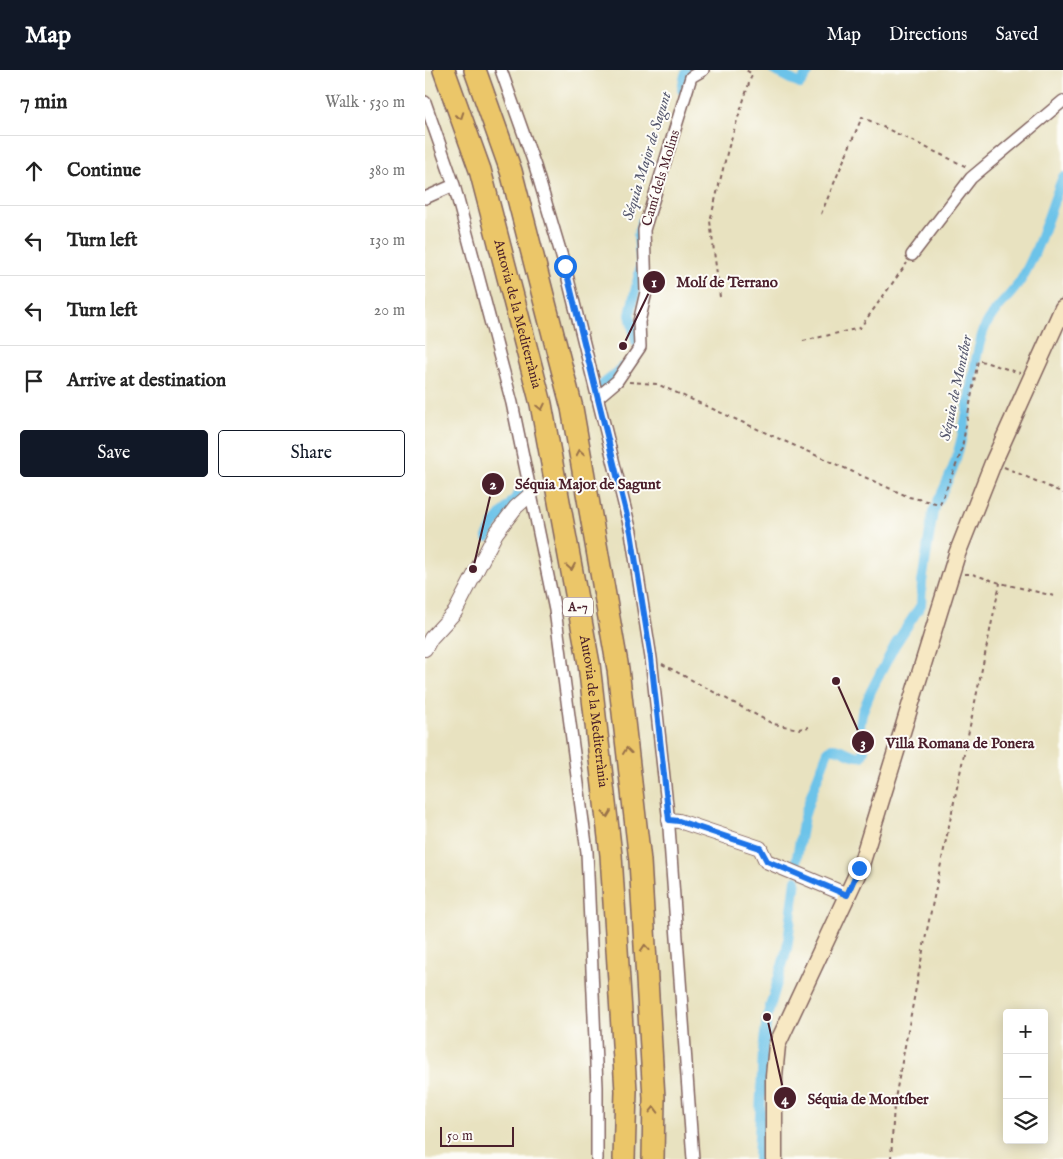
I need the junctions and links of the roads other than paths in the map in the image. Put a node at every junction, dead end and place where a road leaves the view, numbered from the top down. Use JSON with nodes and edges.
{"nodes":[{"id":1,"x":444,"y":70,"type":"edge"},
{"id":2,"x":475,"y":70,"type":"edge"},
{"id":3,"x":501,"y":70,"type":"edge"},
{"id":4,"x":703,"y":70,"type":"edge"},
{"id":5,"x":1063,"y":101,"type":"edge"},
{"id":6,"x":425,"y":102,"type":"edge"},
{"id":7,"x":454,"y":185,"type":"junction"},
{"id":8,"x":425,"y":198,"type":"edge"},
{"id":9,"x":912,"y":255,"type":"road end"},
{"id":10,"x":1063,"y":308,"type":"edge"},
{"id":11,"x":597,"y":398,"type":"junction"},
{"id":12,"x":531,"y":494,"type":"junction"},
{"id":13,"x":425,"y":649,"type":"edge"},
{"id":14,"x":669,"y":820,"type":"junction"},
{"id":15,"x":847,"y":895,"type":"junction"},
{"id":16,"x":597,"y":1159,"type":"edge"},
{"id":17,"x":624,"y":1159,"type":"edge"},
{"id":18,"x":653,"y":1159,"type":"edge"},
{"id":19,"x":693,"y":1159,"type":"edge"},
{"id":20,"x":774,"y":1159,"type":"edge"}],
"edges":[{"from":1,"to":17,"type":"highway","name":"Autovia de la Mediterrània","number":"A-7","one_way":true},
{"from":18,"to":2,"type":"highway","name":"Autovia de la Mediterrània","number":"A-7","one_way":true},
{"from":3,"to":11,"type":"street"},
{"from":4,"to":11,"type":"street","name":"Camí dels Molins"},
{"from":5,"to":9,"type":"street"},
{"from":6,"to":7,"type":"street"},
{"from":7,"to":8,"type":"street"},
{"from":7,"to":12,"type":"street"},
{"from":10,"to":15,"type":"main road"},
{"from":11,"to":14,"type":"street"},
{"from":12,"to":13,"type":"street"},
{"from":12,"to":16,"type":"street"},
{"from":14,"to":15,"type":"street"},
{"from":14,"to":19,"type":"street"},
{"from":15,"to":20,"type":"main road"}]}
